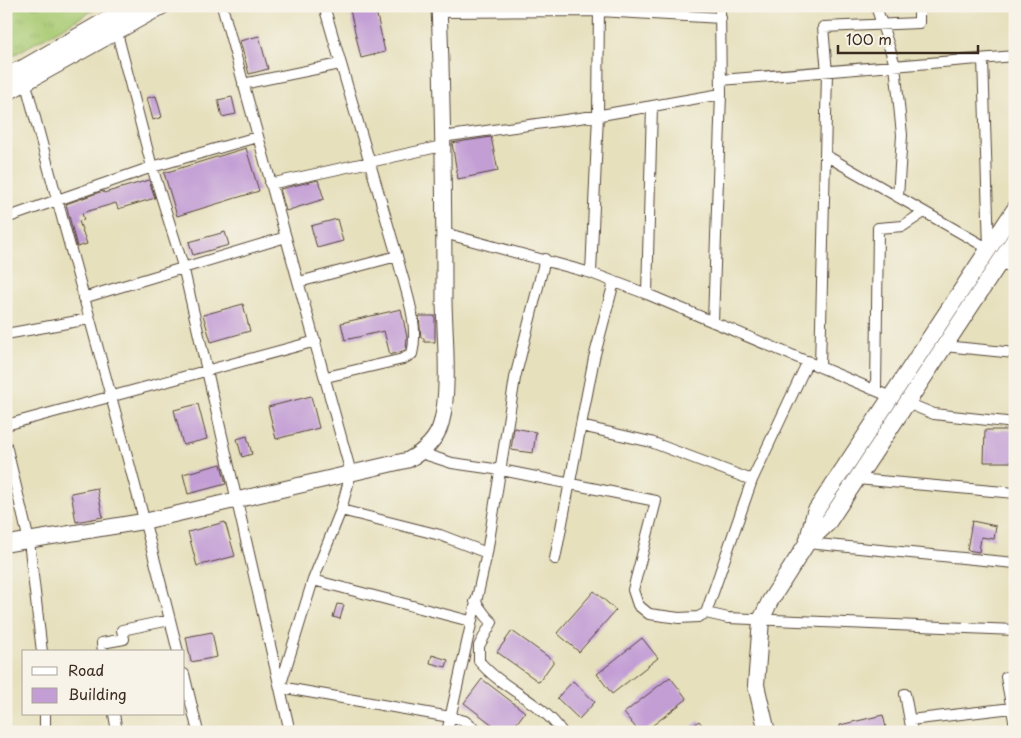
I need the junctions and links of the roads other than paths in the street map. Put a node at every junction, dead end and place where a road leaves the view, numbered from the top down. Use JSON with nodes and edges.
{"nodes":[{"id":1,"x":131,"y":6,"type":"edge"},
{"id":2,"x":162,"y":6,"type":"edge"},
{"id":3,"x":222,"y":6,"type":"edge"},
{"id":4,"x":324,"y":6,"type":"edge"},
{"id":5,"x":720,"y":6,"type":"edge"},
{"id":6,"x":876,"y":6,"type":"edge"},
{"id":7,"x":919,"y":6,"type":"edge"},
{"id":8,"x":439,"y":9,"type":"edge"},
{"id":9,"x":599,"y":9,"type":"edge"},
{"id":10,"x":721,"y":18,"type":"junction"},
{"id":11,"x":882,"y":25,"type":"junction"},
{"id":12,"x":117,"y":33,"type":"junction"},
{"id":13,"x":1015,"y":56,"type":"edge"},
{"id":14,"x":983,"y":59,"type":"junction"},
{"id":15,"x":340,"y":64,"type":"junction"},
{"id":16,"x":895,"y":64,"type":"junction"},
{"id":17,"x":827,"y":73,"type":"junction"},
{"id":18,"x":6,"y":75,"type":"edge"},
{"id":19,"x":721,"y":80,"type":"junction"},
{"id":20,"x":26,"y":84,"type":"junction"},
{"id":21,"x":243,"y":84,"type":"junction"},
{"id":22,"x":6,"y":93,"type":"edge"},
{"id":23,"x":721,"y":94,"type":"junction"},
{"id":24,"x":652,"y":106,"type":"junction"},
{"id":25,"x":598,"y":115,"type":"junction"},
{"id":26,"x":257,"y":137,"type":"junction"},
{"id":27,"x":442,"y":141,"type":"junction"},
{"id":28,"x":825,"y":155,"type":"junction"},
{"id":29,"x":368,"y":162,"type":"junction"},
{"id":30,"x":152,"y":167,"type":"junction"},
{"id":31,"x":270,"y":184,"type":"junction"},
{"id":32,"x":898,"y":196,"type":"junction"},
{"id":33,"x":57,"y":200,"type":"junction"},
{"id":34,"x":1015,"y":209,"type":"edge"},
{"id":35,"x":924,"y":212,"type":"junction"},
{"id":36,"x":6,"y":218,"type":"edge"},
{"id":37,"x":444,"y":232,"type":"junction"},
{"id":38,"x":286,"y":237,"type":"junction"},
{"id":39,"x":1015,"y":239,"type":"edge"},
{"id":40,"x":989,"y":249,"type":"junction"},
{"id":41,"x":396,"y":256,"type":"junction"},
{"id":42,"x":545,"y":259,"type":"junction"},
{"id":43,"x":1000,"y":261,"type":"junction"},
{"id":44,"x":183,"y":266,"type":"junction"},
{"id":45,"x":1015,"y":270,"type":"edge"},
{"id":46,"x":591,"y":273,"type":"junction"},
{"id":47,"x":299,"y":282,"type":"junction"},
{"id":48,"x":614,"y":282,"type":"junction"},
{"id":49,"x":647,"y":294,"type":"junction"},
{"id":50,"x":83,"y":298,"type":"junction"},
{"id":51,"x":89,"y":319,"type":"junction"},
{"id":52,"x":714,"y":322,"type":"junction"},
{"id":53,"x":6,"y":334,"type":"edge"},
{"id":54,"x":316,"y":341,"type":"junction"},
{"id":55,"x":944,"y":346,"type":"junction"},
{"id":56,"x":1015,"y":353,"type":"edge"},
{"id":57,"x":808,"y":361,"type":"junction"},
{"id":58,"x":820,"y":367,"type":"junction"},
{"id":59,"x":208,"y":370,"type":"junction"},
{"id":60,"x":326,"y":377,"type":"junction"},
{"id":61,"x":876,"y":390,"type":"junction"},
{"id":62,"x":110,"y":396,"type":"junction"},
{"id":63,"x":891,"y":397,"type":"junction"},
{"id":64,"x":907,"y":403,"type":"junction"},
{"id":65,"x":1015,"y":423,"type":"edge"},
{"id":66,"x":6,"y":425,"type":"edge"},
{"id":67,"x":581,"y":426,"type":"junction"},
{"id":68,"x":6,"y":444,"type":"edge"},
{"id":69,"x":422,"y":453,"type":"junction"},
{"id":70,"x":502,"y":470,"type":"junction"},
{"id":71,"x":351,"y":472,"type":"junction"},
{"id":72,"x":857,"y":479,"type":"junction"},
{"id":73,"x":752,"y":480,"type":"junction"},
{"id":74,"x":569,"y":484,"type":"junction"},
{"id":75,"x":1015,"y":493,"type":"edge"},
{"id":76,"x":238,"y":499,"type":"junction"},
{"id":77,"x":341,"y":510,"type":"junction"},
{"id":78,"x":146,"y":521,"type":"junction"},
{"id":79,"x":29,"y":541,"type":"junction"},
{"id":80,"x":807,"y":543,"type":"junction"},
{"id":81,"x":6,"y":544,"type":"edge"},
{"id":82,"x":487,"y":553,"type":"junction"},
{"id":83,"x":554,"y":559,"type":"dead end"},
{"id":84,"x":1015,"y":563,"type":"edge"},
{"id":85,"x":313,"y":580,"type":"junction"},
{"id":86,"x":475,"y":602,"type":"junction"},
{"id":87,"x":706,"y":613,"type":"junction"},
{"id":88,"x":170,"y":620,"type":"junction"},
{"id":89,"x":761,"y":620,"type":"junction"},
{"id":90,"x":470,"y":621,"type":"junction"},
{"id":91,"x":1015,"y":630,"type":"edge"},
{"id":92,"x":42,"y":650,"type":"edge"},
{"id":93,"x":104,"y":650,"type":"edge"},
{"id":94,"x":178,"y":650,"type":"edge"},
{"id":95,"x":1015,"y":677,"type":"edge"},
{"id":96,"x":185,"y":678,"type":"edge"},
{"id":97,"x":280,"y":687,"type":"junction"},
{"id":98,"x":905,"y":694,"type":"dead end"},
{"id":99,"x":1012,"y":708,"type":"junction"},
{"id":100,"x":45,"y":716,"type":"edge"},
{"id":101,"x":114,"y":716,"type":"edge"},
{"id":102,"x":450,"y":717,"type":"junction"},
{"id":103,"x":910,"y":720,"type":"junction"},
{"id":104,"x":1015,"y":726,"type":"edge"},
{"id":105,"x":45,"y":732,"type":"edge"},
{"id":106,"x":117,"y":732,"type":"edge"},
{"id":107,"x":198,"y":732,"type":"edge"},
{"id":108,"x":290,"y":732,"type":"edge"},
{"id":109,"x":447,"y":732,"type":"edge"},
{"id":110,"x":478,"y":732,"type":"edge"},
{"id":111,"x":562,"y":732,"type":"edge"},
{"id":112,"x":766,"y":732,"type":"edge"},
{"id":113,"x":912,"y":732,"type":"edge"}],
"edges":[{"from":1,"to":18,"type":"main road"},
{"from":2,"to":12,"type":"main road"},
{"from":3,"to":21,"type":"street"},
{"from":4,"to":15,"type":"street"},
{"from":5,"to":10,"type":"street"},
{"from":6,"to":11,"type":"street"},
{"from":7,"to":11,"type":"street"},
{"from":8,"to":9,"type":"street"},
{"from":8,"to":27,"type":"street"},
{"from":9,"to":10,"type":"street"},
{"from":9,"to":25,"type":"street"},
{"from":10,"to":19,"type":"street"},
{"from":11,"to":16,"type":"street"},
{"from":11,"to":17,"type":"street"},
{"from":12,"to":20,"type":"main road"},
{"from":12,"to":30,"type":"street"},
{"from":13,"to":14,"type":"street"},
{"from":14,"to":16,"type":"street"},
{"from":14,"to":40,"type":"street"},
{"from":15,"to":21,"type":"street"},
{"from":15,"to":29,"type":"street"},
{"from":16,"to":17,"type":"street"},
{"from":16,"to":32,"type":"street"},
{"from":17,"to":19,"type":"street"},
{"from":17,"to":28,"type":"street"},
{"from":19,"to":23,"type":"street"},
{"from":20,"to":22,"type":"main road"},
{"from":20,"to":33,"type":"street"},
{"from":21,"to":26,"type":"street"},
{"from":23,"to":24,"type":"street"},
{"from":23,"to":52,"type":"street"},
{"from":24,"to":25,"type":"street"},
{"from":24,"to":49,"type":"street"},
{"from":25,"to":27,"type":"street"},
{"from":25,"to":46,"type":"street"},
{"from":26,"to":30,"type":"street"},
{"from":26,"to":31,"type":"street"},
{"from":27,"to":29,"type":"street"},
{"from":27,"to":37,"type":"street"},
{"from":28,"to":32,"type":"street"},
{"from":28,"to":58,"type":"street"},
{"from":29,"to":31,"type":"street"},
{"from":29,"to":41,"type":"street"},
{"from":30,"to":33,"type":"street"},
{"from":30,"to":44,"type":"street"},
{"from":31,"to":38,"type":"street"},
{"from":32,"to":35,"type":"street"},
{"from":33,"to":36,"type":"street"},
{"from":33,"to":50,"type":"street"},
{"from":34,"to":40,"type":"main road"},
{"from":35,"to":40,"type":"street"},
{"from":35,"to":61,"type":"street"},
{"from":37,"to":42,"type":"street"},
{"from":37,"to":69,"type":"street"},
{"from":38,"to":44,"type":"street"},
{"from":38,"to":47,"type":"street"},
{"from":39,"to":43,"type":"main road"},
{"from":40,"to":63,"type":"main road"},
{"from":41,"to":47,"type":"street"},
{"from":41,"to":60,"type":"street"},
{"from":42,"to":46,"type":"street"},
{"from":42,"to":70,"type":"street"},
{"from":43,"to":45,"type":"street"},
{"from":43,"to":55,"type":"main road"},
{"from":44,"to":50,"type":"street"},
{"from":44,"to":59,"type":"street"},
{"from":46,"to":48,"type":"street"},
{"from":47,"to":54,"type":"street"},
{"from":48,"to":49,"type":"street"},
{"from":48,"to":67,"type":"street"},
{"from":49,"to":52,"type":"street"},
{"from":50,"to":51,"type":"street"},
{"from":51,"to":53,"type":"street"},
{"from":51,"to":62,"type":"street"},
{"from":52,"to":57,"type":"street"},
{"from":54,"to":59,"type":"street"},
{"from":54,"to":60,"type":"street"},
{"from":55,"to":56,"type":"street"},
{"from":55,"to":64,"type":"main road"},
{"from":57,"to":58,"type":"street"},
{"from":57,"to":73,"type":"street"},
{"from":58,"to":61,"type":"street"},
{"from":59,"to":62,"type":"street"},
{"from":59,"to":76,"type":"street"},
{"from":60,"to":71,"type":"street"},
{"from":61,"to":63,"type":"street"},
{"from":62,"to":66,"type":"street"},
{"from":62,"to":78,"type":"street"},
{"from":63,"to":80,"type":"main road"},
{"from":64,"to":65,"type":"street"},
{"from":64,"to":72,"type":"main road"},
{"from":67,"to":73,"type":"street"},
{"from":67,"to":74,"type":"street"},
{"from":68,"to":79,"type":"street"},
{"from":69,"to":70,"type":"street"},
{"from":69,"to":71,"type":"street"},
{"from":70,"to":74,"type":"street"},
{"from":70,"to":82,"type":"street"},
{"from":71,"to":76,"type":"street"},
{"from":71,"to":77,"type":"street"},
{"from":72,"to":75,"type":"street"},
{"from":72,"to":80,"type":"main road"},
{"from":73,"to":87,"type":"street"},
{"from":74,"to":83,"type":"street"},
{"from":74,"to":87,"type":"street"},
{"from":76,"to":78,"type":"street"},
{"from":76,"to":97,"type":"street"},
{"from":77,"to":82,"type":"street"},
{"from":77,"to":85,"type":"street"},
{"from":78,"to":79,"type":"street"},
{"from":78,"to":88,"type":"street"},
{"from":79,"to":81,"type":"street"},
{"from":79,"to":92,"type":"street"},
{"from":80,"to":84,"type":"street"},
{"from":80,"to":89,"type":"main road"},
{"from":82,"to":86,"type":"street"},
{"from":85,"to":90,"type":"street"},
{"from":85,"to":97,"type":"street"},
{"from":86,"to":90,"type":"street"},
{"from":86,"to":111,"type":"street"},
{"from":87,"to":89,"type":"street"},
{"from":88,"to":93,"type":"street"},
{"from":88,"to":94,"type":"street"},
{"from":89,"to":91,"type":"street"},
{"from":89,"to":112,"type":"main road"},
{"from":90,"to":102,"type":"street"},
{"from":95,"to":99,"type":"street"},
{"from":96,"to":107,"type":"street"},
{"from":97,"to":102,"type":"street"},
{"from":97,"to":108,"type":"street"},
{"from":98,"to":103,"type":"street"},
{"from":99,"to":103,"type":"street"},
{"from":99,"to":104,"type":"street"},
{"from":100,"to":105,"type":"street"},
{"from":101,"to":106,"type":"street"},
{"from":102,"to":109,"type":"street"},
{"from":102,"to":110,"type":"street"},
{"from":103,"to":113,"type":"street"}]}
